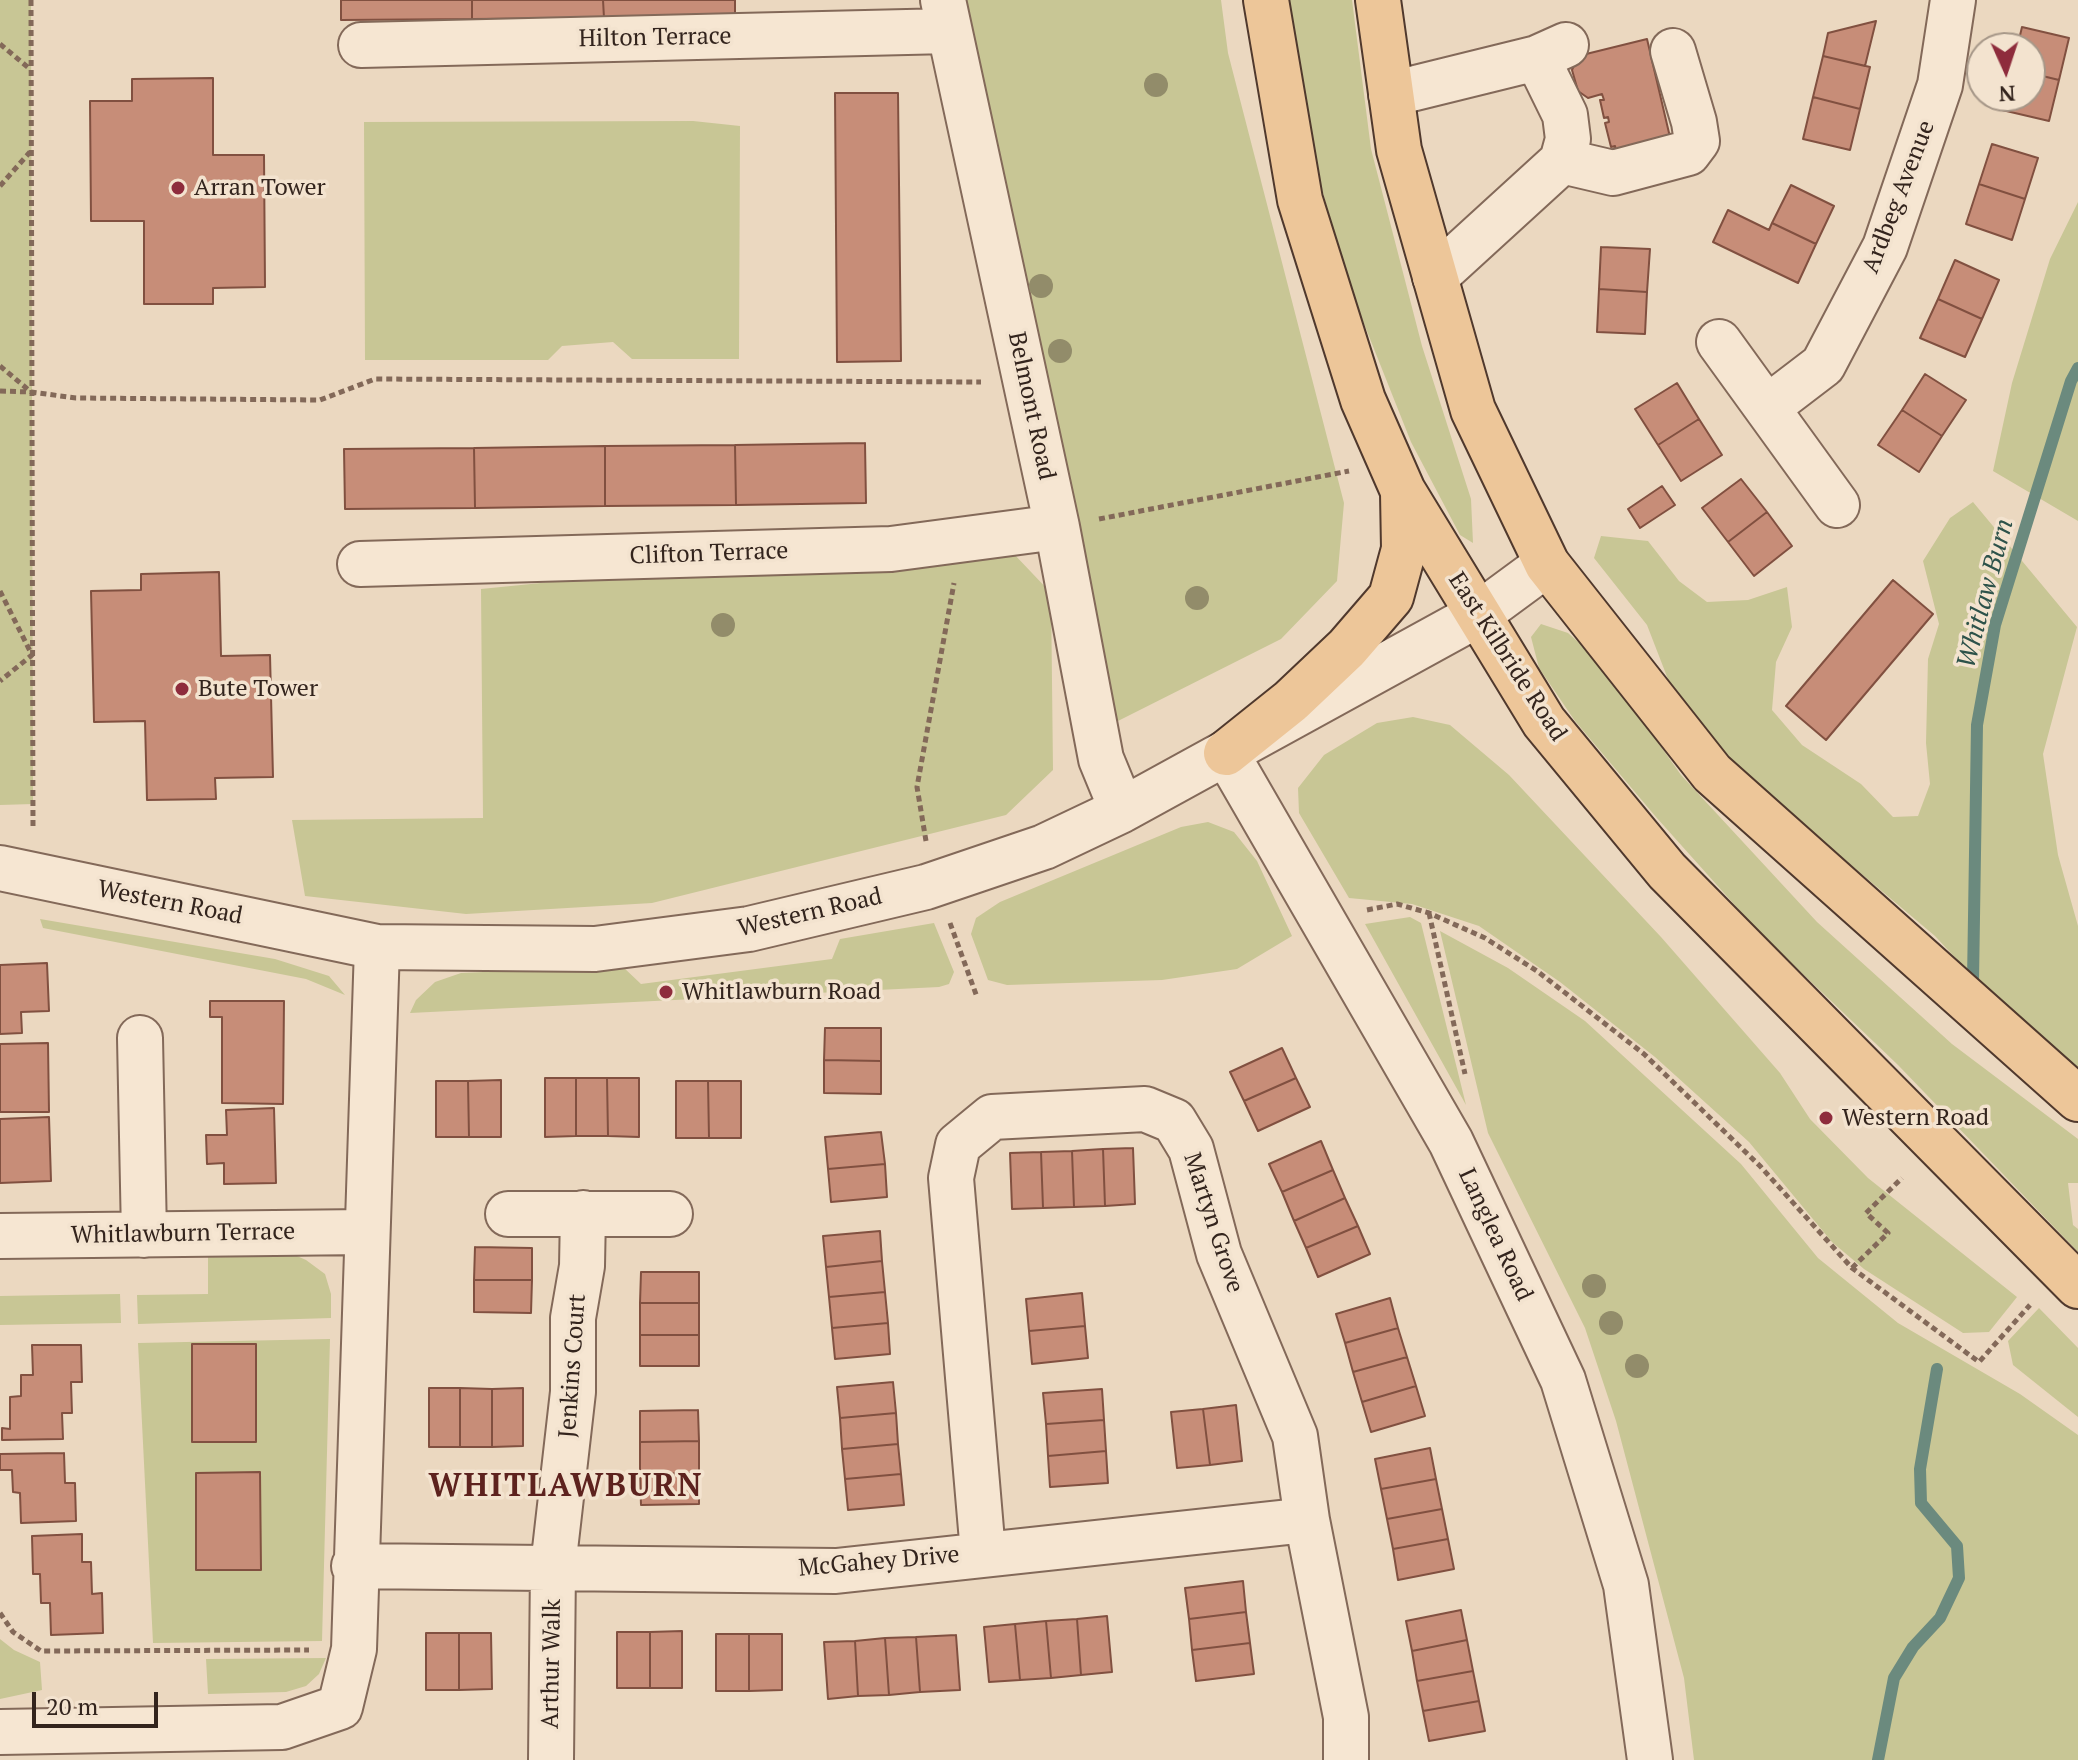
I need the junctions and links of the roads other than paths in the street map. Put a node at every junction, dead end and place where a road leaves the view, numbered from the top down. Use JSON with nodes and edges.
{"nodes":[{"id":1,"x":1266,"y":0,"type":"edge"},
{"id":2,"x":1378,"y":0,"type":"edge"},
{"id":3,"x":1953,"y":0,"type":"edge"},
{"id":4,"x":946,"y":15,"type":"edge"},
{"id":5,"x":361,"y":45,"type":"dead end"},
{"id":6,"x":1673,"y":51,"type":"dead end"},
{"id":7,"x":1391,"y":94,"type":"junction"},
{"id":8,"x":1562,"y":161,"type":"junction"},
{"id":9,"x":1435,"y":277,"type":"junction"},
{"id":10,"x":1719,"y":342,"type":"dead end"},
{"id":11,"x":1768,"y":407,"type":"junction"},
{"id":12,"x":1403,"y":491,"type":"junction"},
{"id":13,"x":1837,"y":505,"type":"dead end"},
{"id":14,"x":1057,"y":527,"type":"junction"},
{"id":15,"x":360,"y":564,"type":"dead end"},
{"id":16,"x":1547,"y":564,"type":"junction"},
{"id":17,"x":1479,"y":614,"type":"junction"},
{"id":18,"x":1226,"y":753,"type":"junction"},
{"id":19,"x":1122,"y":810,"type":"junction"},
{"id":20,"x":17,"y":872,"type":"edge"},
{"id":21,"x":377,"y":947,"type":"junction"},
{"id":22,"x":140,"y":1038,"type":"dead end"},
{"id":23,"x":2078,"y":1099,"type":"edge"},
{"id":24,"x":583,"y":1213,"type":"junction"},
{"id":25,"x":508,"y":1214,"type":"dead end"},
{"id":26,"x":670,"y":1214,"type":"dead end"},
{"id":27,"x":366,"y":1232,"type":"junction"},
{"id":28,"x":144,"y":1235,"type":"junction"},
{"id":29,"x":0,"y":1236,"type":"edge"},
{"id":30,"x":2078,"y":1286,"type":"edge"},
{"id":31,"x":1307,"y":1520,"type":"junction"},
{"id":32,"x":983,"y":1553,"type":"junction"},
{"id":33,"x":354,"y":1566,"type":"junction"},
{"id":34,"x":553,"y":1567,"type":"junction"},
{"id":35,"x":0,"y":1732,"type":"edge"},
{"id":36,"x":551,"y":1760,"type":"edge"},
{"id":37,"x":1346,"y":1760,"type":"edge"},
{"id":38,"x":1650,"y":1760,"type":"edge"}],
"edges":[{"from":1,"to":12,"type":"main road","name":"East Kilbride Road"},
{"from":2,"to":7,"type":"main road"},
{"from":3,"to":11,"type":"street","name":"Ardbeg Avenue"},
{"from":4,"to":5,"type":"street","name":"Hilton Terrace"},
{"from":4,"to":14,"type":"street","name":"Belmont Road"},
{"from":6,"to":8,"type":"street"},
{"from":7,"to":8,"type":"street"},
{"from":7,"to":9,"type":"main road"},
{"from":8,"to":9,"type":"street"},
{"from":9,"to":16,"type":"main road"},
{"from":10,"to":11,"type":"street"},
{"from":11,"to":13,"type":"street"},
{"from":12,"to":17,"type":"main road","name":"East Kilbride Road"},
{"from":12,"to":18,"type":"main road"},
{"from":14,"to":15,"type":"street","name":"Clifton Terrace"},
{"from":14,"to":19,"type":"street","name":"Belmont Road"},
{"from":16,"to":17,"type":"street","name":"Western Road"},
{"from":16,"to":23,"type":"main road"},
{"from":17,"to":18,"type":"street","name":"Western Road"},
{"from":17,"to":30,"type":"main road","name":"East Kilbride Road"},
{"from":18,"to":19,"type":"street","name":"Western Road"},
{"from":18,"to":38,"type":"street","name":"Langlea Road"},
{"from":19,"to":21,"type":"street","name":"Western Road"},
{"from":20,"to":21,"type":"street","name":"Western Road"},
{"from":21,"to":27,"type":"street"},
{"from":22,"to":28,"type":"street"},
{"from":24,"to":25,"type":"street"},
{"from":24,"to":26,"type":"street"},
{"from":24,"to":34,"type":"street","name":"Jenkins Court"},
{"from":27,"to":28,"type":"street","name":"Whitlawburn Terrace"},
{"from":27,"to":33,"type":"street"},
{"from":28,"to":29,"type":"street","name":"Whitlawburn Terrace"},
{"from":31,"to":32,"type":"street","name":"McGahey Drive"},
{"from":31,"to":32,"type":"street","name":"Martyn Grove"},
{"from":31,"to":37,"type":"street","name":"Martyn Grove"},
{"from":32,"to":34,"type":"street","name":"McGahey Drive"},
{"from":33,"to":34,"type":"street","name":"McGahey Drive"},
{"from":33,"to":35,"type":"street"},
{"from":34,"to":36,"type":"street","name":"Arthur Walk"}]}
